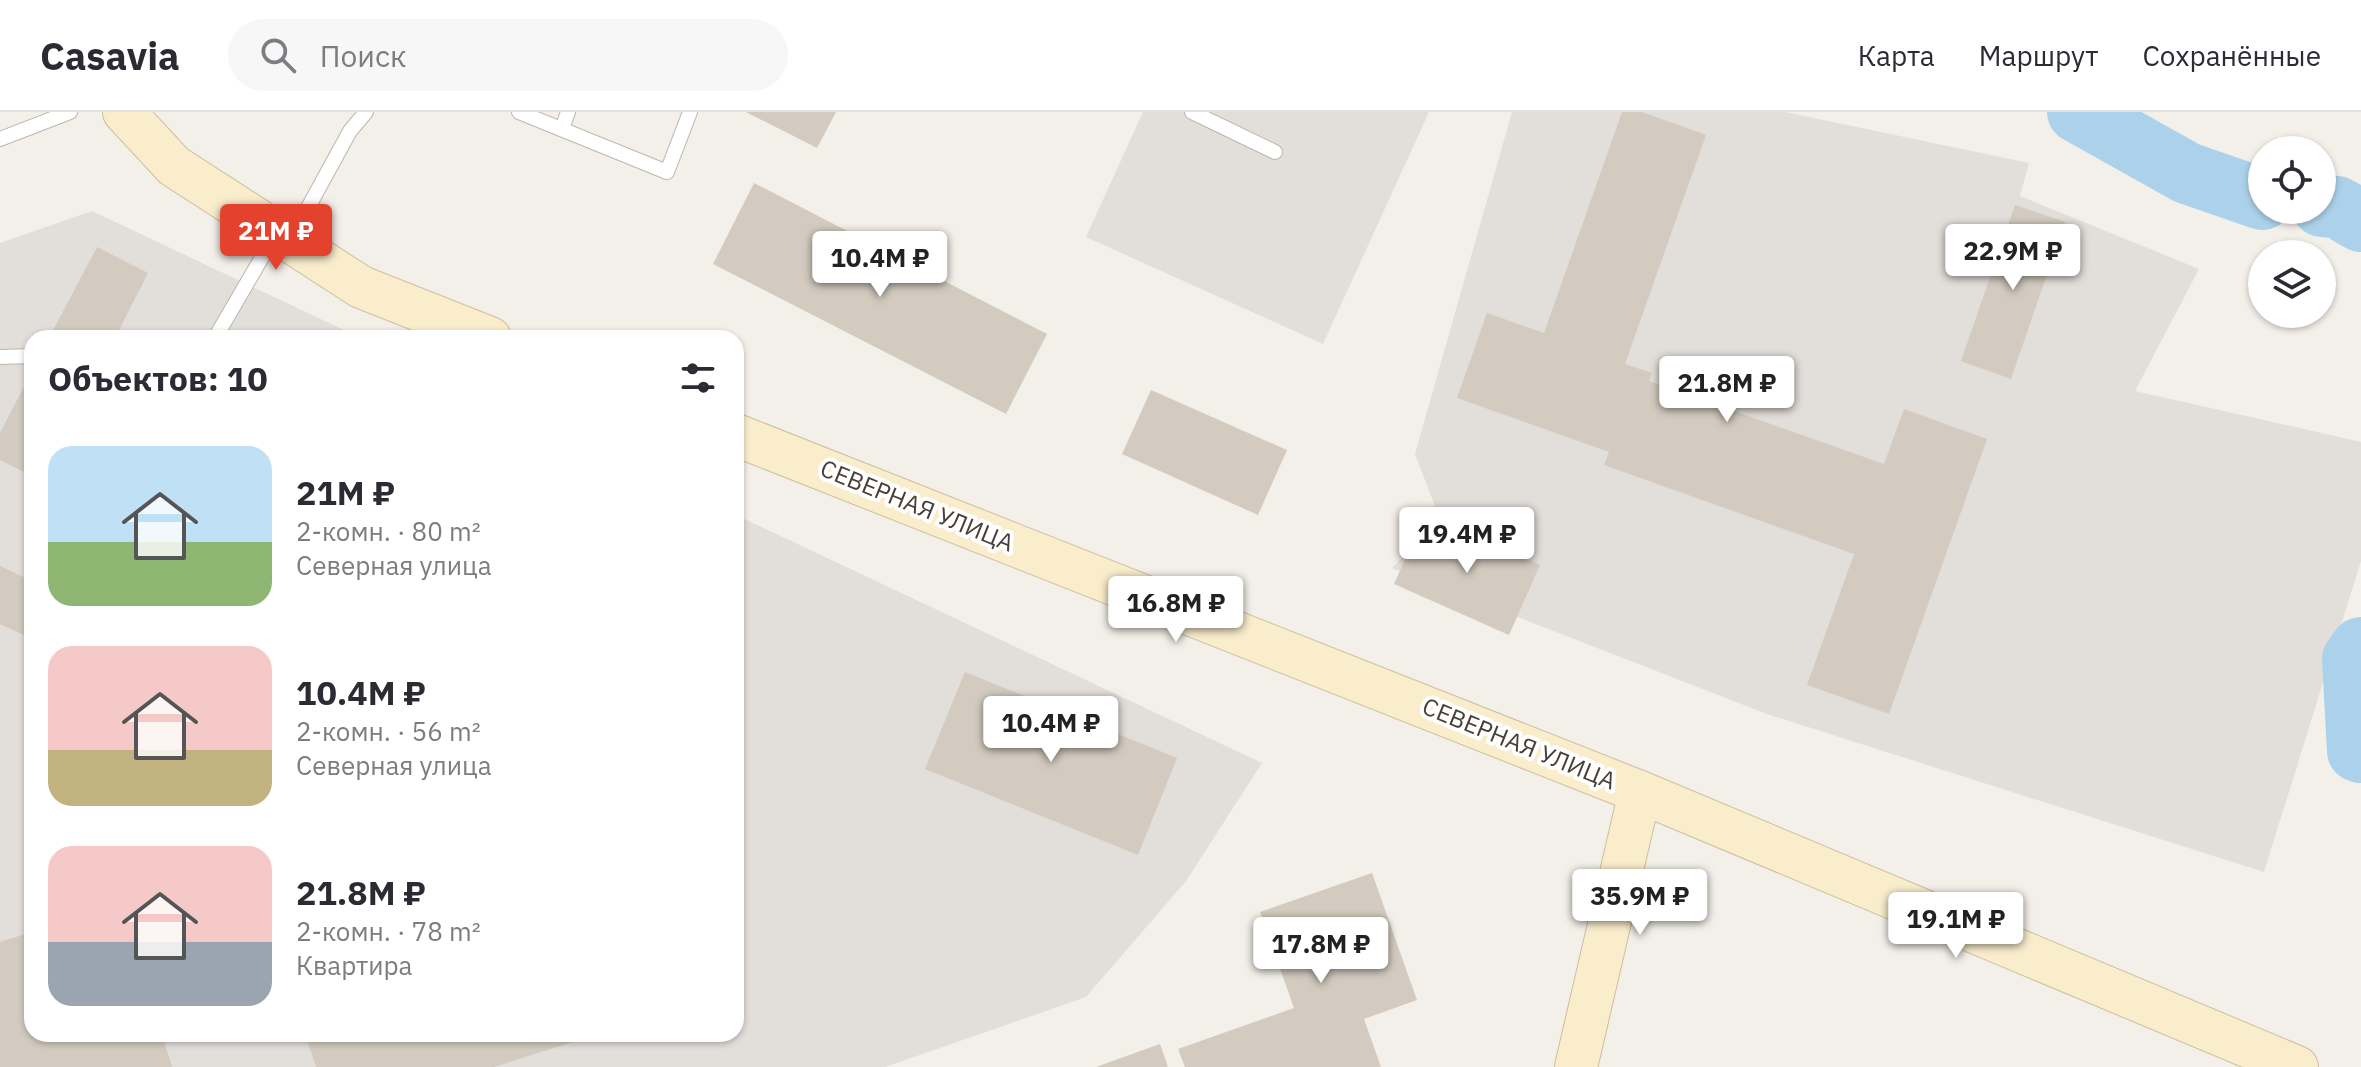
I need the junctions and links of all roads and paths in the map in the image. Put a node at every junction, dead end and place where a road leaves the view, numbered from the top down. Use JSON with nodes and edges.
{"nodes":[{"id":1,"x":70,"y":112,"type":"edge"},
{"id":2,"x":124,"y":112,"type":"edge"},
{"id":3,"x":366,"y":112,"type":"edge"},
{"id":4,"x":519,"y":112,"type":"edge"},
{"id":5,"x":568,"y":112,"type":"edge"},
{"id":6,"x":690,"y":112,"type":"edge"},
{"id":7,"x":1192,"y":112,"type":"edge"},
{"id":8,"x":562,"y":129,"type":"junction"},
{"id":9,"x":0,"y":139,"type":"edge"},
{"id":10,"x":1275,"y":152,"type":"dead end"},
{"id":11,"x":283,"y":236,"type":"junction"},
{"id":12,"x":220,"y":330,"type":"edge"},
{"id":13,"x":470,"y":330,"type":"edge"},
{"id":14,"x":24,"y":356,"type":"edge"},
{"id":15,"x":0,"y":357,"type":"edge"},
{"id":16,"x":744,"y":438,"type":"edge"},
{"id":17,"x":1640,"y":792,"type":"junction"},
{"id":18,"x":1576,"y":1067,"type":"edge"},
{"id":19,"x":2297,"y":1067,"type":"edge"}],
"edges":[{"from":1,"to":9,"type":"lane"},
{"from":2,"to":11,"type":"main road"},
{"from":3,"to":11,"type":"lane"},
{"from":4,"to":8,"type":"lane"},
{"from":5,"to":8,"type":"lane"},
{"from":6,"to":8,"type":"lane"},
{"from":7,"to":10,"type":"lane"},
{"from":11,"to":12,"type":"lane"},
{"from":11,"to":13,"type":"main road"},
{"from":14,"to":15,"type":"lane"},
{"from":16,"to":17,"type":"main road","name":"СЕВЕРНАЯ УЛИЦА"},
{"from":17,"to":18,"type":"main road"},
{"from":17,"to":19,"type":"main road","name":"СЕВЕРНАЯ УЛИЦА"}]}
